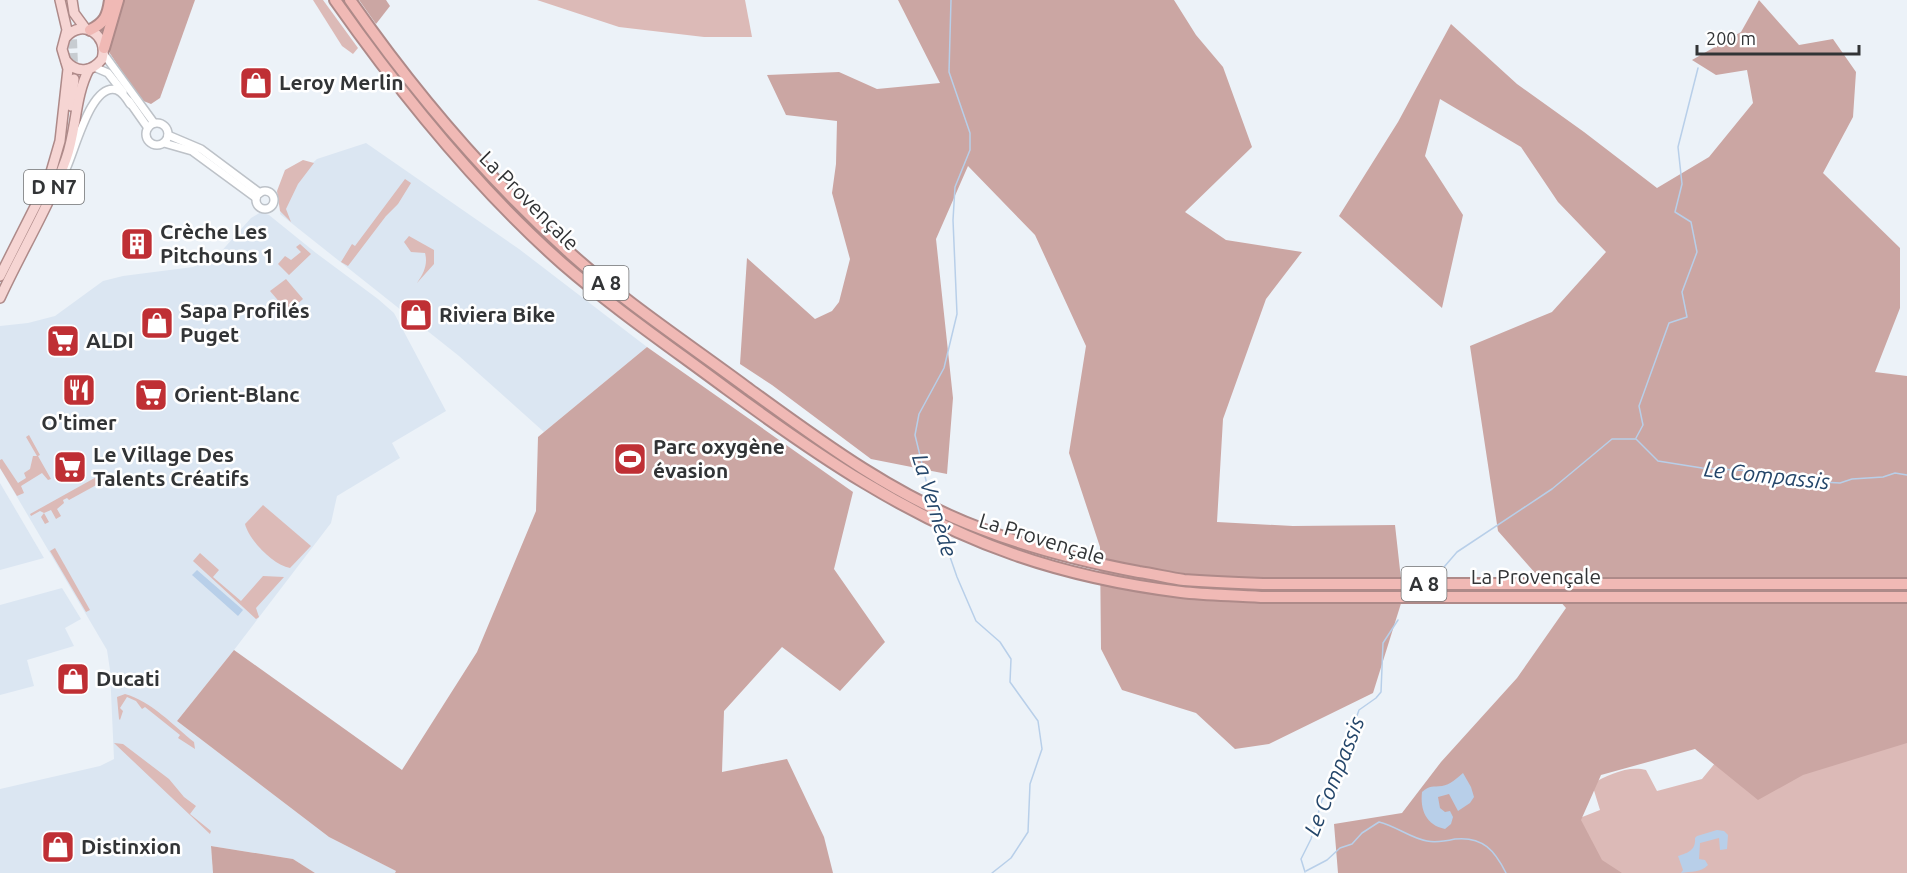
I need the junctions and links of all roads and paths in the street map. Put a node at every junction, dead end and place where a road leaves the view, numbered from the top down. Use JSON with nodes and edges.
{"nodes":[{"id":1,"x":60,"y":0,"type":"edge"},
{"id":2,"x":66,"y":0,"type":"edge"},
{"id":3,"x":72,"y":0,"type":"edge"},
{"id":4,"x":110,"y":0,"type":"edge"},
{"id":5,"x":118,"y":0,"type":"edge"},
{"id":6,"x":329,"y":0,"type":"edge"},
{"id":7,"x":335,"y":0,"type":"edge"},
{"id":8,"x":350,"y":0,"type":"edge"},
{"id":9,"x":72,"y":26,"type":"tunnel mouth"},
{"id":10,"x":88,"y":29,"type":"junction"},
{"id":11,"x":359,"y":35,"type":"junction"},
{"id":12,"x":66,"y":37,"type":"junction"},
{"id":13,"x":104,"y":50,"type":"junction"},
{"id":14,"x":65,"y":60,"type":"junction"},
{"id":15,"x":91,"y":68,"type":"junction"},
{"id":16,"x":74,"y":79,"type":"tunnel mouth"},
{"id":17,"x":130,"y":104,"type":"junction"},
{"id":18,"x":151,"y":125,"type":"junction"},
{"id":19,"x":168,"y":135,"type":"junction"},
{"id":20,"x":164,"y":143,"type":"junction"},
{"id":21,"x":55,"y":185,"type":"junction"},
{"id":22,"x":0,"y":276,"type":"edge"},
{"id":23,"x":0,"y":298,"type":"edge"},
{"id":24,"x":1907,"y":584,"type":"edge"},
{"id":25,"x":1907,"y":597,"type":"edge"}],
"edges":[{"from":1,"to":12,"type":"main road"},
{"from":2,"to":9,"type":"main road"},
{"from":3,"to":10,"type":"main road"},
{"from":4,"to":10,"type":"highway"},
{"from":5,"to":13,"type":"highway"},
{"from":6,"to":11,"type":"highway"},
{"from":7,"to":11,"type":"highway","name":"La Provençale","number":"A 8"},
{"from":8,"to":24,"type":"highway","name":"La Provençale","number":"A 8"},
{"from":10,"to":12,"type":"main road"},
{"from":10,"to":13,"type":"main road"},
{"from":11,"to":25,"type":"highway","name":"La Provençale","number":"A 8"},
{"from":12,"to":14,"type":"main road"},
{"from":13,"to":15,"type":"main road"},
{"from":13,"to":18,"type":"street"},
{"from":14,"to":15,"type":"main road"},
{"from":14,"to":22,"type":"main road","number":"D N7"},
{"from":15,"to":17,"type":"street"},
{"from":15,"to":21,"type":"main road","number":"D N7"},
{"from":16,"to":21,"type":"main road"},
{"from":17,"to":18,"type":"street"},
{"from":17,"to":21,"type":"street"},
{"from":18,"to":19,"type":"street"},
{"from":18,"to":20,"type":"street"},
{"from":19,"to":20,"type":"street"},
{"from":19,"to":20,"type":"street"},
{"from":21,"to":23,"type":"main road","number":"D N7"}]}
